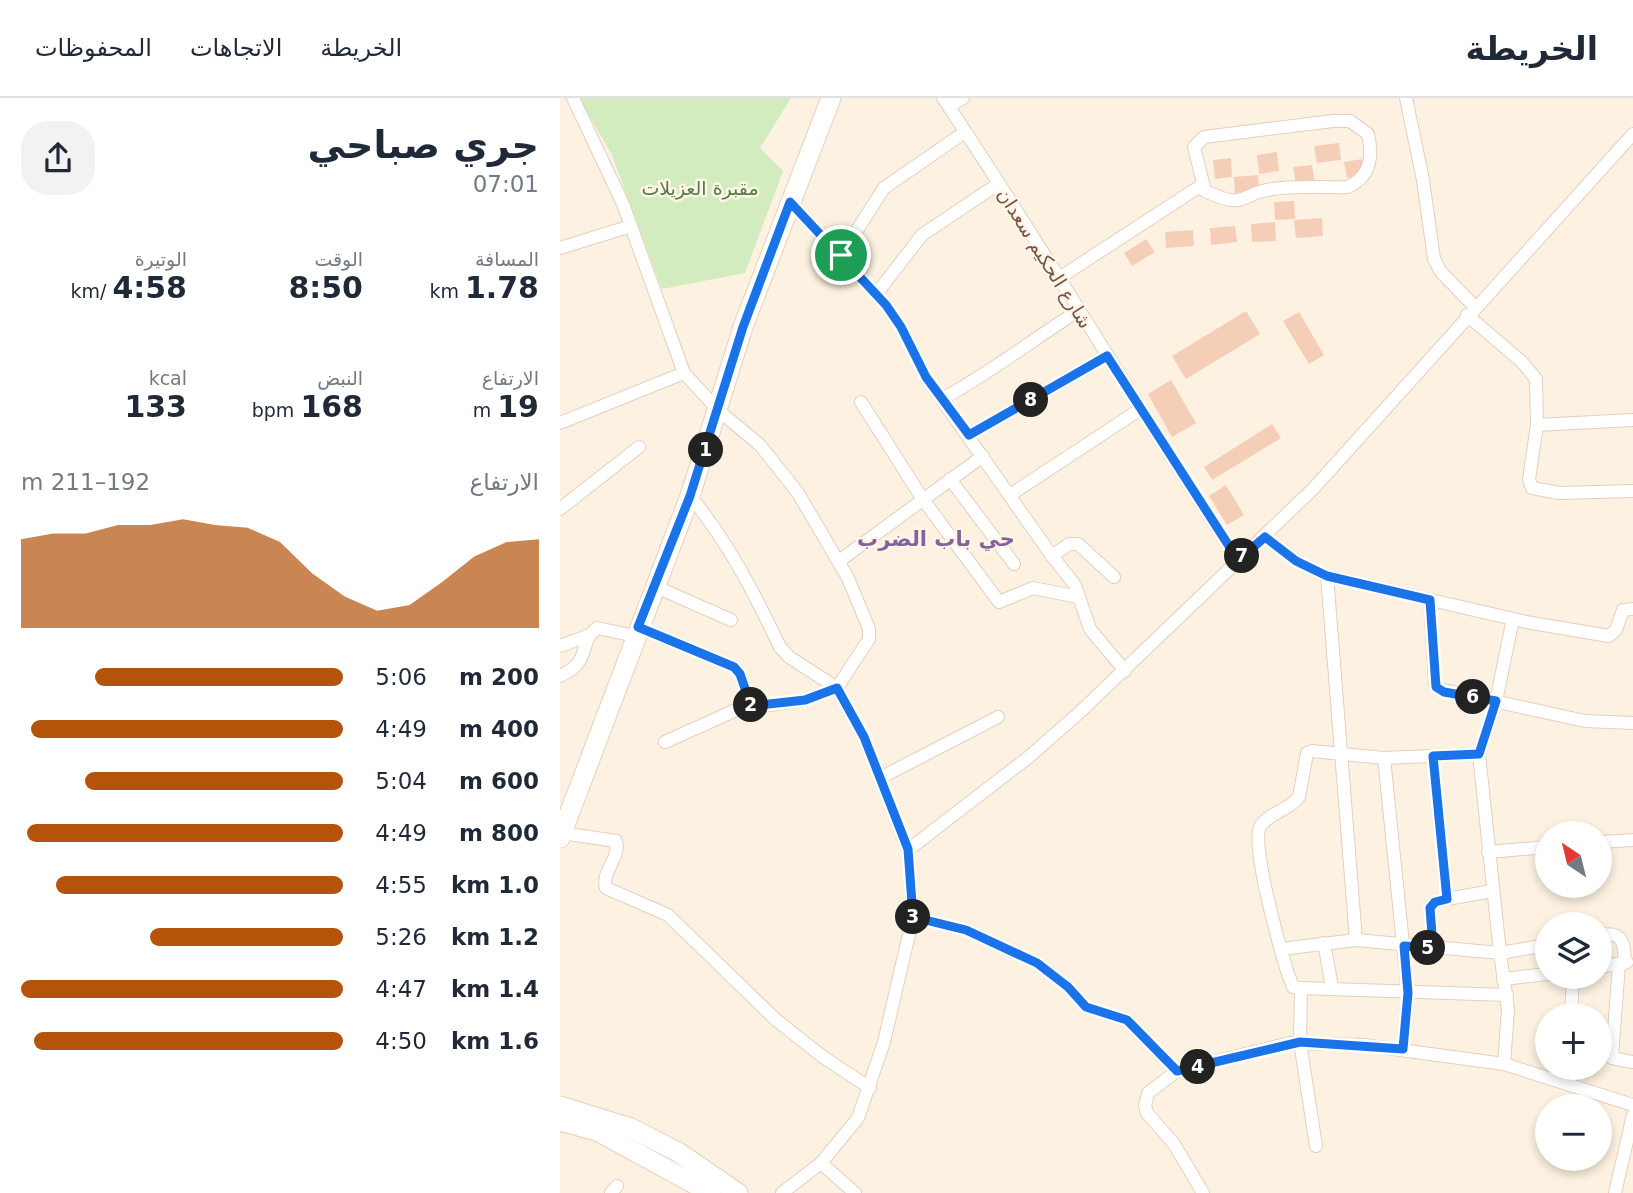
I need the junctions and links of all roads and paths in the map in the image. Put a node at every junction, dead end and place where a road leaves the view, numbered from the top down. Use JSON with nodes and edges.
{"nodes":[{"id":1,"x":573,"y":98,"type":"edge"},
{"id":2,"x":831,"y":98,"type":"edge"},
{"id":3,"x":963,"y":98,"type":"edge"},
{"id":4,"x":1406,"y":98,"type":"edge"},
{"id":5,"x":946,"y":102,"type":"edge"},
{"id":6,"x":965,"y":132,"type":"junction"},
{"id":7,"x":1633,"y":134,"type":"edge"},
{"id":8,"x":998,"y":184,"type":"junction"},
{"id":9,"x":1202,"y":184,"type":"junction"},
{"id":10,"x":790,"y":202,"type":"junction"},
{"id":11,"x":631,"y":226,"type":"junction"},
{"id":12,"x":560,"y":248,"type":"edge"},
{"id":13,"x":841,"y":255,"type":"junction"},
{"id":14,"x":1059,"y":278,"type":"junction"},
{"id":15,"x":877,"y":293,"type":"junction"},
{"id":16,"x":1078,"y":311,"type":"junction"},
{"id":17,"x":1471,"y":311,"type":"junction"},
{"id":18,"x":1107,"y":356,"type":"junction"},
{"id":19,"x":684,"y":373,"type":"junction"},
{"id":20,"x":942,"y":399,"type":"junction"},
{"id":21,"x":861,"y":402,"type":"dead end"},
{"id":22,"x":1139,"y":410,"type":"junction"},
{"id":23,"x":719,"y":411,"type":"junction"},
{"id":24,"x":1633,"y":420,"type":"edge"},
{"id":25,"x":560,"y":423,"type":"edge"},
{"id":26,"x":1537,"y":425,"type":"junction"},
{"id":27,"x":969,"y":435,"type":"junction"},
{"id":28,"x":639,"y":447,"type":"dead end"},
{"id":29,"x":983,"y":456,"type":"junction"},
{"id":30,"x":950,"y":479,"type":"junction"},
{"id":31,"x":1633,"y":491,"type":"edge"},
{"id":32,"x":1010,"y":495,"type":"junction"},
{"id":33,"x":690,"y":496,"type":"junction"},
{"id":34,"x":922,"y":498,"type":"junction"},
{"id":35,"x":560,"y":509,"type":"edge"},
{"id":36,"x":1265,"y":537,"type":"junction"},
{"id":37,"x":1052,"y":556,"type":"junction"},
{"id":38,"x":1238,"y":560,"type":"junction"},
{"id":39,"x":839,"y":561,"type":"junction"},
{"id":40,"x":1014,"y":564,"type":"dead end"},
{"id":41,"x":1327,"y":576,"type":"junction"},
{"id":42,"x":1114,"y":577,"type":"dead end"},
{"id":43,"x":654,"y":586,"type":"junction"},
{"id":44,"x":1078,"y":597,"type":"junction"},
{"id":45,"x":1430,"y":600,"type":"junction"},
{"id":46,"x":1633,"y":609,"type":"edge"},
{"id":47,"x":1513,"y":619,"type":"junction"},
{"id":48,"x":731,"y":620,"type":"dead end"},
{"id":49,"x":636,"y":632,"type":"junction"},
{"id":50,"x":590,"y":635,"type":"junction"},
{"id":51,"x":560,"y":646,"type":"edge"},
{"id":52,"x":1125,"y":671,"type":"junction"},
{"id":53,"x":560,"y":676,"type":"edge"},
{"id":54,"x":837,"y":688,"type":"junction"},
{"id":55,"x":1496,"y":701,"type":"junction"},
{"id":56,"x":751,"y":706,"type":"junction"},
{"id":57,"x":998,"y":717,"type":"dead end"},
{"id":58,"x":1633,"y":723,"type":"edge"},
{"id":59,"x":665,"y":742,"type":"dead end"},
{"id":60,"x":1342,"y":754,"type":"junction"},
{"id":61,"x":1479,"y":754,"type":"junction"},
{"id":62,"x":1433,"y":756,"type":"junction"},
{"id":63,"x":1384,"y":758,"type":"junction"},
{"id":64,"x":880,"y":778,"type":"junction"},
{"id":65,"x":561,"y":836,"type":"edge"},
{"id":66,"x":1633,"y":840,"type":"edge"},
{"id":67,"x":1612,"y":841,"type":"edge"},
{"id":68,"x":1535,"y":848,"type":"edge"},
{"id":69,"x":908,"y":849,"type":"junction"},
{"id":70,"x":1488,"y":852,"type":"junction"},
{"id":71,"x":1492,"y":891,"type":"junction"},
{"id":72,"x":1447,"y":899,"type":"junction"},
{"id":73,"x":913,"y":917,"type":"junction"},
{"id":74,"x":1612,"y":933,"type":"edge"},
{"id":75,"x":1356,"y":940,"type":"junction"},
{"id":76,"x":1324,"y":943,"type":"junction"},
{"id":77,"x":1404,"y":946,"type":"junction"},
{"id":78,"x":1535,"y":946,"type":"edge"},
{"id":79,"x":1433,"y":948,"type":"junction"},
{"id":80,"x":1281,"y":949,"type":"junction"},
{"id":81,"x":1500,"y":953,"type":"junction"},
{"id":82,"x":1625,"y":962,"type":"edge"},
{"id":83,"x":1535,"y":975,"type":"edge"},
{"id":84,"x":1503,"y":979,"type":"junction"},
{"id":85,"x":1301,"y":988,"type":"junction"},
{"id":86,"x":1332,"y":988,"type":"junction"},
{"id":87,"x":1408,"y":993,"type":"junction"},
{"id":88,"x":1507,"y":995,"type":"junction"},
{"id":89,"x":1300,"y":1042,"type":"junction"},
{"id":90,"x":1403,"y":1049,"type":"junction"},
{"id":91,"x":1633,"y":1062,"type":"edge"},
{"id":92,"x":1504,"y":1063,"type":"junction"},
{"id":93,"x":1177,"y":1071,"type":"junction"},
{"id":94,"x":1566,"y":1080,"type":"edge"},
{"id":95,"x":1566,"y":1083,"type":"junction"},
{"id":96,"x":870,"y":1088,"type":"junction"},
{"id":97,"x":560,"y":1105,"type":"edge"},
{"id":98,"x":1633,"y":1105,"type":"edge"},
{"id":99,"x":1633,"y":1115,"type":"edge"},
{"id":100,"x":560,"y":1121,"type":"edge"},
{"id":101,"x":1316,"y":1146,"type":"dead end"},
{"id":102,"x":821,"y":1163,"type":"junction"},
{"id":103,"x":711,"y":1193,"type":"edge"},
{"id":104,"x":738,"y":1193,"type":"edge"},
{"id":105,"x":782,"y":1193,"type":"edge"},
{"id":106,"x":855,"y":1193,"type":"edge"},
{"id":107,"x":1203,"y":1193,"type":"edge"},
{"id":108,"x":1615,"y":1193,"type":"edge"}],
"edges":[{"from":1,"to":11,"type":"street"},
{"from":2,"to":10,"type":"main road"},
{"from":3,"to":5,"type":"street"},
{"from":4,"to":17,"type":"street"},
{"from":5,"to":6,"type":"street","name":"شارع الحكيم سعدان"},
{"from":6,"to":8,"type":"street","name":"شارع الحكيم سعدان"},
{"from":6,"to":13,"type":"street"},
{"from":7,"to":17,"type":"street"},
{"from":8,"to":14,"type":"street","name":"شارع الحكيم سعدان"},
{"from":8,"to":15,"type":"street"},
{"from":9,"to":9,"type":"street"},
{"from":9,"to":14,"type":"street"},
{"from":10,"to":13,"type":"street"},
{"from":10,"to":23,"type":"main road"},
{"from":11,"to":12,"type":"street"},
{"from":11,"to":19,"type":"street"},
{"from":13,"to":15,"type":"street"},
{"from":14,"to":16,"type":"street","name":"شارع الحكيم سعدان"},
{"from":15,"to":20,"type":"street"},
{"from":16,"to":18,"type":"street","name":"شارع الحكيم سعدان"},
{"from":16,"to":20,"type":"street"},
{"from":17,"to":26,"type":"street"},
{"from":17,"to":36,"type":"street"},
{"from":18,"to":22,"type":"street","name":"شارع الحكيم سعدان"},
{"from":18,"to":27,"type":"street"},
{"from":19,"to":23,"type":"street"},
{"from":19,"to":25,"type":"street"},
{"from":20,"to":27,"type":"street"},
{"from":21,"to":34,"type":"street"},
{"from":22,"to":32,"type":"street"},
{"from":22,"to":38,"type":"street","name":"شارع الحكيم سعدان"},
{"from":23,"to":33,"type":"main road"},
{"from":23,"to":39,"type":"street"},
{"from":24,"to":26,"type":"street"},
{"from":26,"to":31,"type":"street"},
{"from":27,"to":29,"type":"street"},
{"from":28,"to":35,"type":"street"},
{"from":29,"to":30,"type":"street"},
{"from":29,"to":32,"type":"street"},
{"from":30,"to":34,"type":"street"},
{"from":30,"to":40,"type":"street"},
{"from":32,"to":37,"type":"street"},
{"from":33,"to":43,"type":"main road"},
{"from":33,"to":54,"type":"street"},
{"from":34,"to":39,"type":"street"},
{"from":34,"to":44,"type":"street"},
{"from":36,"to":38,"type":"street"},
{"from":36,"to":41,"type":"street"},
{"from":37,"to":42,"type":"street"},
{"from":37,"to":44,"type":"street"},
{"from":38,"to":52,"type":"street"},
{"from":39,"to":54,"type":"street"},
{"from":41,"to":45,"type":"street"},
{"from":41,"to":60,"type":"street"},
{"from":43,"to":48,"type":"street"},
{"from":43,"to":49,"type":"main road"},
{"from":44,"to":52,"type":"street"},
{"from":45,"to":47,"type":"street"},
{"from":45,"to":55,"type":"street"},
{"from":46,"to":47,"type":"street"},
{"from":47,"to":55,"type":"street"},
{"from":49,"to":50,"type":"street"},
{"from":49,"to":56,"type":"street"},
{"from":49,"to":65,"type":"main road"},
{"from":50,"to":51,"type":"street"},
{"from":50,"to":53,"type":"street"},
{"from":52,"to":69,"type":"street"},
{"from":54,"to":56,"type":"street"},
{"from":54,"to":64,"type":"street"},
{"from":55,"to":58,"type":"street"},
{"from":55,"to":61,"type":"street"},
{"from":56,"to":59,"type":"street"},
{"from":57,"to":64,"type":"street"},
{"from":60,"to":63,"type":"street"},
{"from":60,"to":75,"type":"street"},
{"from":60,"to":80,"type":"street"},
{"from":61,"to":62,"type":"street"},
{"from":61,"to":70,"type":"street"},
{"from":62,"to":63,"type":"street"},
{"from":62,"to":72,"type":"street"},
{"from":63,"to":77,"type":"street"},
{"from":64,"to":69,"type":"street"},
{"from":65,"to":96,"type":"street"},
{"from":66,"to":67,"type":"street"},
{"from":68,"to":70,"type":"street"},
{"from":69,"to":73,"type":"street"},
{"from":70,"to":71,"type":"street"},
{"from":71,"to":72,"type":"street"},
{"from":71,"to":81,"type":"street"},
{"from":72,"to":79,"type":"street"},
{"from":73,"to":93,"type":"street"},
{"from":73,"to":96,"type":"street"},
{"from":74,"to":82,"type":"street"},
{"from":75,"to":76,"type":"street"},
{"from":75,"to":77,"type":"street"},
{"from":76,"to":80,"type":"street"},
{"from":76,"to":86,"type":"street"},
{"from":77,"to":79,"type":"street"},
{"from":77,"to":87,"type":"street"},
{"from":78,"to":81,"type":"street"},
{"from":79,"to":81,"type":"street"},
{"from":80,"to":85,"type":"street"},
{"from":81,"to":84,"type":"street"},
{"from":82,"to":91,"type":"street"},
{"from":83,"to":84,"type":"street"},
{"from":84,"to":88,"type":"street"},
{"from":85,"to":86,"type":"street"},
{"from":85,"to":89,"type":"street"},
{"from":86,"to":87,"type":"street"},
{"from":87,"to":88,"type":"street"},
{"from":87,"to":90,"type":"street"},
{"from":88,"to":92,"type":"street"},
{"from":89,"to":90,"type":"street"},
{"from":89,"to":93,"type":"street"},
{"from":89,"to":101,"type":"street"},
{"from":90,"to":92,"type":"street"},
{"from":92,"to":95,"type":"street"},
{"from":93,"to":107,"type":"street"},
{"from":94,"to":95,"type":"street"},
{"from":95,"to":98,"type":"street"},
{"from":96,"to":102,"type":"street"},
{"from":97,"to":104,"type":"main road"},
{"from":99,"to":108,"type":"street"},
{"from":100,"to":103,"type":"main road"},
{"from":102,"to":105,"type":"street"},
{"from":102,"to":106,"type":"street"}]}
